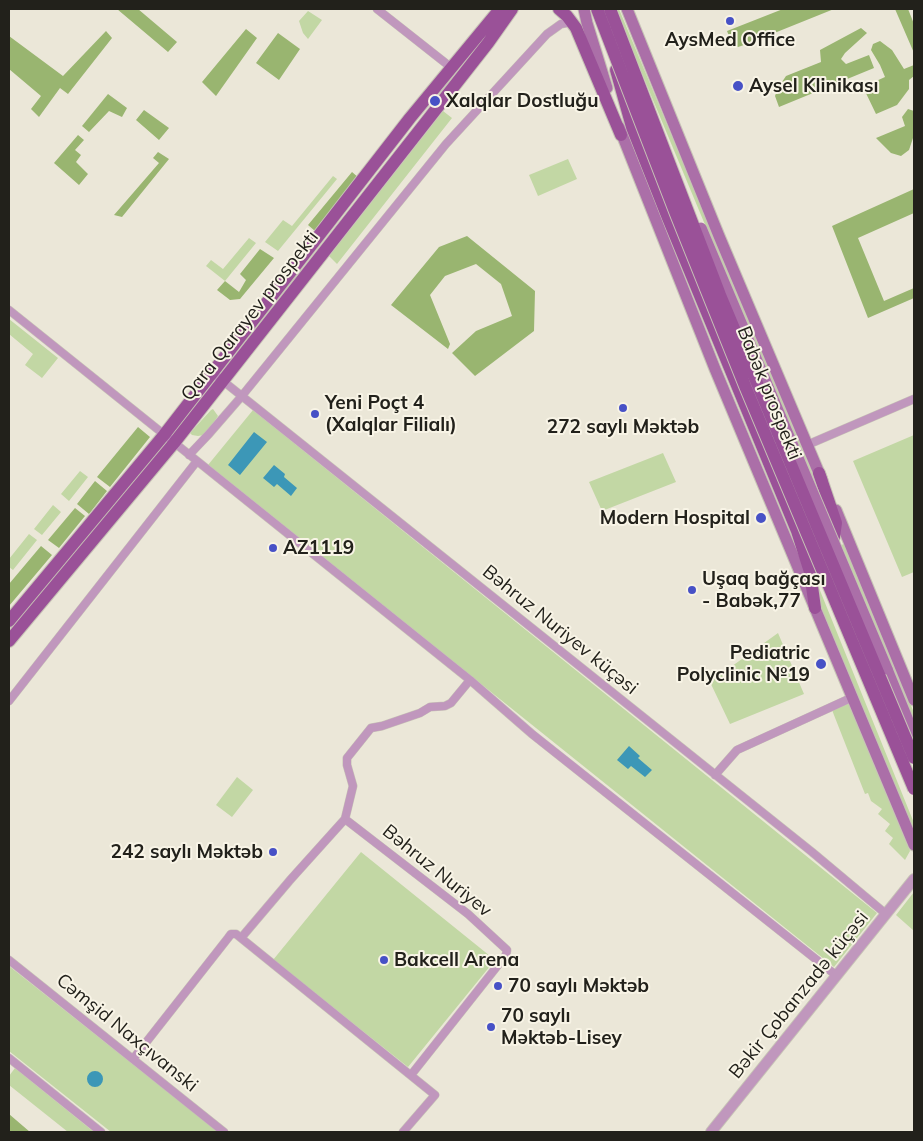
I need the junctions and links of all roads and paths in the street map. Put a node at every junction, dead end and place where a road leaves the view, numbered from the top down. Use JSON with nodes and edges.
{"nodes":[{"id":1,"x":377,"y":9,"type":"edge"},
{"id":2,"x":512,"y":9,"type":"edge"},
{"id":3,"x":518,"y":9,"type":"edge"},
{"id":4,"x":559,"y":9,"type":"edge"},
{"id":5,"x":584,"y":9,"type":"edge"},
{"id":6,"x":598,"y":9,"type":"edge"},
{"id":7,"x":610,"y":9,"type":"edge"},
{"id":8,"x":627,"y":9,"type":"edge"},
{"id":9,"x":495,"y":11,"type":"edge"},
{"id":10,"x":572,"y":22,"type":"junction"},
{"id":11,"x":604,"y":24,"type":"junction"},
{"id":12,"x":488,"y":43,"type":"junction"},
{"id":13,"x":448,"y":65,"type":"junction"},
{"id":14,"x":635,"y":71,"type":"junction"},
{"id":15,"x":434,"y":89,"type":"junction"},
{"id":16,"x":621,"y":135,"type":"junction"},
{"id":17,"x":9,"y":310,"type":"edge"},
{"id":18,"x":218,"y":377,"type":"junction"},
{"id":19,"x":241,"y":397,"type":"junction"},
{"id":20,"x":914,"y":399,"type":"edge"},
{"id":21,"x":169,"y":438,"type":"junction"},
{"id":22,"x":808,"y":445,"type":"junction"},
{"id":23,"x":190,"y":455,"type":"junction"},
{"id":24,"x":197,"y":461,"type":"junction"},
{"id":25,"x":820,"y":474,"type":"junction"},
{"id":26,"x":797,"y":531,"type":"junction"},
{"id":27,"x":815,"y":608,"type":"junction"},
{"id":28,"x":9,"y":621,"type":"edge"},
{"id":29,"x":9,"y":641,"type":"edge"},
{"id":30,"x":470,"y":680,"type":"junction"},
{"id":31,"x":852,"y":697,"type":"junction"},
{"id":32,"x":914,"y":700,"type":"edge"},
{"id":33,"x":9,"y":701,"type":"edge"},
{"id":34,"x":914,"y":735,"type":"edge"},
{"id":35,"x":914,"y":758,"type":"edge"},
{"id":36,"x":715,"y":775,"type":"junction"},
{"id":37,"x":914,"y":789,"type":"edge"},
{"id":38,"x":345,"y":820,"type":"junction"},
{"id":39,"x":911,"y":834,"type":"edge"},
{"id":40,"x":914,"y":844,"type":"edge"},
{"id":41,"x":914,"y":879,"type":"edge"},
{"id":42,"x":886,"y":914,"type":"junction"},
{"id":43,"x":240,"y":938,"type":"junction"},
{"id":44,"x":9,"y":960,"type":"edge"},
{"id":45,"x":837,"y":976,"type":"junction"},
{"id":46,"x":9,"y":1058,"type":"edge"},
{"id":47,"x":133,"y":1059,"type":"junction"},
{"id":48,"x":411,"y":1075,"type":"junction"},
{"id":49,"x":101,"y":1132,"type":"edge"},
{"id":50,"x":224,"y":1132,"type":"edge"},
{"id":51,"x":404,"y":1132,"type":"edge"},
{"id":52,"x":711,"y":1132,"type":"edge"}],
"edges":[{"from":1,"to":13,"type":"street"},
{"from":2,"to":12,"type":"main road","name":"Qara Qarayev prospekti"},
{"from":3,"to":12,"type":"main road"},
{"from":4,"to":10,"type":"main road"},
{"from":5,"to":16,"type":"main road"},
{"from":6,"to":11,"type":"main road","name":"Babək prospekti","bridge":true},
{"from":7,"to":14,"type":"main road","name":"Babək prospekti","bridge":true},
{"from":8,"to":22,"type":"main road","name":"Babək prospekti"},
{"from":9,"to":13,"type":"street"},
{"from":9,"to":15,"type":"main road","name":"Qara Qarayev prospekti"},
{"from":10,"to":16,"type":"main road"},
{"from":10,"to":19,"type":"street"},
{"from":11,"to":26,"type":"main road","bridge":true},
{"from":11,"to":37,"type":"main road","name":"Babək prospekti","bridge":true},
{"from":12,"to":18,"type":"main road","name":"Qara Qarayev prospekti"},
{"from":13,"to":15,"type":"street"},
{"from":14,"to":34,"type":"main road","bridge":true},
{"from":14,"to":35,"type":"main road","name":"Babək prospekti","bridge":true},
{"from":15,"to":18,"type":"main road","name":"Qara Qarayev prospekti"},
{"from":16,"to":27,"type":"main road"},
{"from":17,"to":21,"type":"street"},
{"from":18,"to":19,"type":"street","name":"Bəhruz Nuriyev küçəsi"},
{"from":18,"to":21,"type":"main road","name":"Qara Qarayev prospekti"},
{"from":19,"to":23,"type":"street"},
{"from":19,"to":36,"type":"street","name":"Bəhruz Nuriyev küçəsi"},
{"from":20,"to":22,"type":"street"},
{"from":21,"to":23,"type":"street"},
{"from":21,"to":28,"type":"main road","name":"Qara Qarayev prospekti"},
{"from":21,"to":29,"type":"main road","name":"Qara Qarayev prospekti"},
{"from":22,"to":25,"type":"main road","name":"Babək prospekti"},
{"from":23,"to":24,"type":"street"},
{"from":24,"to":30,"type":"street"},
{"from":24,"to":33,"type":"street"},
{"from":25,"to":26,"type":"main road"},
{"from":25,"to":32,"type":"main road","name":"Babək prospekti"},
{"from":26,"to":27,"type":"main road"},
{"from":27,"to":31,"type":"main road"},
{"from":30,"to":38,"type":"street"},
{"from":30,"to":45,"type":"street"},
{"from":31,"to":36,"type":"street"},
{"from":31,"to":39,"type":"main road"},
{"from":36,"to":42,"type":"street","name":"Bəhruz Nuriyev küçəsi"},
{"from":38,"to":43,"type":"street"},
{"from":38,"to":48,"type":"street","name":"Bəhruz Nuriyev"},
{"from":39,"to":40,"type":"main road"},
{"from":41,"to":42,"type":"street","name":"Bəkir Çobanzadə küçəsi"},
{"from":42,"to":45,"type":"street","name":"Bəkir Çobanzadə küçəsi"},
{"from":43,"to":47,"type":"street"},
{"from":43,"to":48,"type":"street"},
{"from":44,"to":47,"type":"street","name":"Cəmşid Naxçıvanski"},
{"from":45,"to":52,"type":"street","name":"Bəkir Çobanzadə küçəsi"},
{"from":46,"to":49,"type":"street"},
{"from":47,"to":50,"type":"street","name":"Cəmşid Naxçıvanski"},
{"from":48,"to":51,"type":"street"}]}
